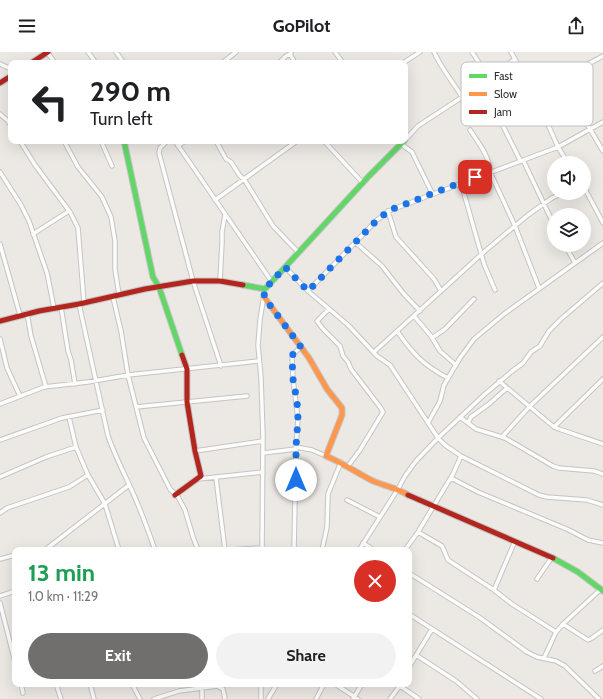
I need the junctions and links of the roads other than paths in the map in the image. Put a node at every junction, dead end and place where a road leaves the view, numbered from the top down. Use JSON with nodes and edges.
{"nodes":[{"id":1,"x":47,"y":52,"type":"edge"},
{"id":2,"x":236,"y":52,"type":"edge"},
{"id":3,"x":420,"y":52,"type":"edge"},
{"id":4,"x":434,"y":52,"type":"edge"},
{"id":5,"x":472,"y":52,"type":"edge"},
{"id":6,"x":511,"y":52,"type":"edge"},
{"id":7,"x":290,"y":53,"type":"edge"},
{"id":8,"x":603,"y":56,"type":"edge"},
{"id":9,"x":515,"y":59,"type":"junction"},
{"id":10,"x":35,"y":60,"type":"edge"},
{"id":11,"x":226,"y":60,"type":"edge"},
{"id":12,"x":282,"y":60,"type":"edge"},
{"id":13,"x":408,"y":60,"type":"edge"},
{"id":14,"x":479,"y":62,"type":"edge"},
{"id":15,"x":511,"y":62,"type":"edge"},
{"id":16,"x":517,"y":62,"type":"edge"},
{"id":17,"x":591,"y":62,"type":"edge"},
{"id":18,"x":461,"y":95,"type":"edge"},
{"id":19,"x":461,"y":98,"type":"edge"},
{"id":20,"x":0,"y":114,"type":"edge"},
{"id":21,"x":603,"y":122,"type":"edge"},
{"id":22,"x":8,"y":123,"type":"edge"},
{"id":23,"x":504,"y":126,"type":"edge"},
{"id":24,"x":549,"y":126,"type":"edge"},
{"id":25,"x":589,"y":126,"type":"edge"},
{"id":26,"x":591,"y":129,"type":"junction"},
{"id":27,"x":470,"y":130,"type":"dead end"},
{"id":28,"x":410,"y":135,"type":"edge"},
{"id":29,"x":22,"y":144,"type":"edge"},
{"id":30,"x":66,"y":144,"type":"edge"},
{"id":31,"x":102,"y":144,"type":"edge"},
{"id":32,"x":125,"y":144,"type":"edge"},
{"id":33,"x":164,"y":144,"type":"edge"},
{"id":34,"x":181,"y":144,"type":"edge"},
{"id":35,"x":218,"y":144,"type":"edge"},
{"id":36,"x":293,"y":144,"type":"edge"},
{"id":37,"x":327,"y":144,"type":"edge"},
{"id":38,"x":401,"y":144,"type":"edge"},
{"id":39,"x":405,"y":144,"type":"edge"},
{"id":40,"x":178,"y":146,"type":"joint"},
{"id":41,"x":558,"y":147,"type":"junction"},
{"id":42,"x":603,"y":151,"type":"edge"},
{"id":43,"x":564,"y":156,"type":"edge"},
{"id":44,"x":521,"y":160,"type":"junction"},
{"id":45,"x":112,"y":166,"type":"dead end"},
{"id":46,"x":0,"y":172,"type":"edge"},
{"id":47,"x":490,"y":172,"type":"junction"},
{"id":48,"x":244,"y":179,"type":"junction"},
{"id":49,"x":363,"y":183,"type":"junction"},
{"id":50,"x":461,"y":183,"type":"junction"},
{"id":51,"x":432,"y":193,"type":"junction"},
{"id":52,"x":215,"y":200,"type":"junction"},
{"id":53,"x":551,"y":200,"type":"edge"},
{"id":54,"x":591,"y":200,"type":"edge"},
{"id":55,"x":544,"y":204,"type":"junction"},
{"id":56,"x":547,"y":210,"type":"edge"},
{"id":57,"x":69,"y":211,"type":"junction"},
{"id":58,"x":388,"y":211,"type":"junction"},
{"id":59,"x":603,"y":211,"type":"edge"},
{"id":60,"x":599,"y":214,"type":"junction"},
{"id":61,"x":225,"y":215,"type":"junction"},
{"id":62,"x":603,"y":223,"type":"edge"},
{"id":63,"x":515,"y":226,"type":"junction"},
{"id":64,"x":33,"y":234,"type":"junction"},
{"id":65,"x":355,"y":242,"type":"junction"},
{"id":66,"x":603,"y":243,"type":"edge"},
{"id":67,"x":0,"y":244,"type":"edge"},
{"id":68,"x":568,"y":252,"type":"edge"},
{"id":69,"x":299,"y":253,"type":"junction"},
{"id":70,"x":481,"y":254,"type":"junction"},
{"id":71,"x":574,"y":263,"type":"junction"},
{"id":72,"x":285,"y":267,"type":"junction"},
{"id":73,"x":193,"y":280,"type":"junction"},
{"id":74,"x":220,"y":281,"type":"junction"},
{"id":75,"x":272,"y":282,"type":"junction"},
{"id":76,"x":603,"y":283,"type":"edge"},
{"id":77,"x":159,"y":287,"type":"junction"},
{"id":78,"x":539,"y":288,"type":"junction"},
{"id":79,"x":265,"y":289,"type":"junction"},
{"id":80,"x":495,"y":290,"type":"dead end"},
{"id":81,"x":308,"y":291,"type":"junction"},
{"id":82,"x":442,"y":291,"type":"junction"},
{"id":83,"x":120,"y":296,"type":"junction"},
{"id":84,"x":113,"y":297,"type":"junction"},
{"id":85,"x":264,"y":297,"type":"junction"},
{"id":86,"x":474,"y":299,"type":"dead end"},
{"id":87,"x":82,"y":303,"type":"junction"},
{"id":88,"x":61,"y":307,"type":"junction"},
{"id":89,"x":54,"y":308,"type":"junction"},
{"id":90,"x":328,"y":309,"type":"junction"},
{"id":91,"x":420,"y":311,"type":"junction"},
{"id":92,"x":27,"y":314,"type":"junction"},
{"id":93,"x":20,"y":315,"type":"junction"},
{"id":94,"x":414,"y":316,"type":"junction"},
{"id":95,"x":0,"y":321,"type":"edge"},
{"id":96,"x":397,"y":331,"type":"junction"},
{"id":97,"x":603,"y":337,"type":"edge"},
{"id":98,"x":432,"y":338,"type":"junction"},
{"id":99,"x":0,"y":339,"type":"edge"},
{"id":100,"x":301,"y":347,"type":"junction"},
{"id":101,"x":374,"y":352,"type":"junction"},
{"id":102,"x":259,"y":361,"type":"junction"},
{"id":103,"x":456,"y":365,"type":"junction"},
{"id":104,"x":221,"y":366,"type":"junction"},
{"id":105,"x":187,"y":369,"type":"junction"},
{"id":106,"x":128,"y":375,"type":"junction"},
{"id":107,"x":448,"y":378,"type":"junction"},
{"id":108,"x":603,"y":379,"type":"edge"},
{"id":109,"x":96,"y":380,"type":"junction"},
{"id":110,"x":499,"y":381,"type":"junction"},
{"id":111,"x":75,"y":384,"type":"junction"},
{"id":112,"x":46,"y":387,"type":"junction"},
{"id":113,"x":507,"y":388,"type":"junction"},
{"id":114,"x":20,"y":396,"type":"junction"},
{"id":115,"x":247,"y":396,"type":"dead end"},
{"id":116,"x":187,"y":402,"type":"junction"},
{"id":117,"x":0,"y":404,"type":"edge"},
{"id":118,"x":530,"y":406,"type":"junction"},
{"id":119,"x":136,"y":407,"type":"junction"},
{"id":120,"x":103,"y":410,"type":"junction"},
{"id":121,"x":69,"y":417,"type":"junction"},
{"id":122,"x":460,"y":417,"type":"junction"},
{"id":123,"x":428,"y":423,"type":"junction"},
{"id":124,"x":468,"y":423,"type":"junction"},
{"id":125,"x":554,"y":426,"type":"junction"},
{"id":126,"x":502,"y":437,"type":"junction"},
{"id":127,"x":438,"y":438,"type":"junction"},
{"id":128,"x":0,"y":440,"type":"edge"},
{"id":129,"x":263,"y":441,"type":"junction"},
{"id":130,"x":603,"y":444,"type":"edge"},
{"id":131,"x":76,"y":447,"type":"junction"},
{"id":132,"x":296,"y":448,"type":"junction"},
{"id":133,"x":195,"y":451,"type":"junction"},
{"id":134,"x":263,"y":453,"type":"junction"},
{"id":135,"x":326,"y":456,"type":"junction"},
{"id":136,"x":461,"y":456,"type":"junction"},
{"id":137,"x":341,"y":462,"type":"junction"},
{"id":138,"x":348,"y":466,"type":"junction"},
{"id":139,"x":263,"y":472,"type":"junction"},
{"id":140,"x":603,"y":474,"type":"edge"},
{"id":141,"x":88,"y":475,"type":"junction"},
{"id":142,"x":0,"y":477,"type":"edge"},
{"id":143,"x":216,"y":478,"type":"junction"},
{"id":144,"x":451,"y":478,"type":"junction"},
{"id":145,"x":198,"y":479,"type":"junction"},
{"id":146,"x":129,"y":485,"type":"junction"},
{"id":147,"x":398,"y":490,"type":"junction"},
{"id":148,"x":175,"y":495,"type":"junction"},
{"id":149,"x":346,"y":500,"type":"dead end"},
{"id":150,"x":105,"y":504,"type":"junction"},
{"id":151,"x":603,"y":505,"type":"edge"},
{"id":152,"x":433,"y":506,"type":"junction"},
{"id":153,"x":0,"y":513,"type":"edge"},
{"id":154,"x":380,"y":517,"type":"junction"},
{"id":155,"x":418,"y":532,"type":"junction"},
{"id":156,"x":515,"y":541,"type":"junction"},
{"id":157,"x":363,"y":543,"type":"junction"},
{"id":158,"x":603,"y":543,"type":"edge"},
{"id":159,"x":49,"y":547,"type":"edge"},
{"id":160,"x":118,"y":547,"type":"edge"},
{"id":161,"x":154,"y":547,"type":"edge"},
{"id":162,"x":197,"y":547,"type":"edge"},
{"id":163,"x":224,"y":547,"type":"edge"},
{"id":164,"x":262,"y":547,"type":"edge"},
{"id":165,"x":294,"y":547,"type":"edge"},
{"id":166,"x":323,"y":547,"type":"edge"},
{"id":167,"x":361,"y":547,"type":"edge"},
{"id":168,"x":369,"y":547,"type":"edge"},
{"id":169,"x":407,"y":547,"type":"edge"},
{"id":170,"x":12,"y":557,"type":"edge"},
{"id":171,"x":552,"y":557,"type":"junction"},
{"id":172,"x":0,"y":559,"type":"edge"},
{"id":173,"x":412,"y":575,"type":"edge"},
{"id":174,"x":537,"y":579,"type":"dead end"},
{"id":175,"x":494,"y":590,"type":"junction"},
{"id":176,"x":602,"y":590,"type":"edge"},
{"id":177,"x":12,"y":592,"type":"edge"},
{"id":178,"x":0,"y":596,"type":"edge"},
{"id":179,"x":0,"y":603,"type":"edge"},
{"id":180,"x":412,"y":616,"type":"edge"},
{"id":181,"x":563,"y":624,"type":"junction"},
{"id":182,"x":432,"y":629,"type":"junction"},
{"id":183,"x":603,"y":630,"type":"edge"},
{"id":184,"x":556,"y":632,"type":"junction"},
{"id":185,"x":12,"y":650,"type":"edge"},
{"id":186,"x":416,"y":655,"type":"junction"},
{"id":187,"x":544,"y":658,"type":"junction"},
{"id":188,"x":412,"y":662,"type":"edge"},
{"id":189,"x":603,"y":666,"type":"edge"},
{"id":190,"x":595,"y":671,"type":"dead end"},
{"id":191,"x":22,"y":687,"type":"edge"},
{"id":192,"x":57,"y":687,"type":"edge"},
{"id":193,"x":91,"y":687,"type":"edge"},
{"id":194,"x":134,"y":687,"type":"edge"},
{"id":195,"x":212,"y":687,"type":"edge"},
{"id":196,"x":221,"y":687,"type":"edge"},
{"id":197,"x":261,"y":687,"type":"edge"},
{"id":198,"x":275,"y":687,"type":"edge"},
{"id":199,"x":322,"y":687,"type":"edge"},
{"id":200,"x":339,"y":687,"type":"edge"},
{"id":201,"x":360,"y":687,"type":"edge"},
{"id":202,"x":399,"y":687,"type":"edge"},
{"id":203,"x":403,"y":687,"type":"edge"},
{"id":204,"x":202,"y":689,"type":"junction"},
{"id":205,"x":23,"y":693,"type":"dead end"},
{"id":206,"x":355,"y":698,"type":"edge"},
{"id":207,"x":61,"y":699,"type":"edge"},
{"id":208,"x":94,"y":699,"type":"edge"},
{"id":209,"x":140,"y":699,"type":"edge"},
{"id":210,"x":154,"y":699,"type":"edge"},
{"id":211,"x":202,"y":699,"type":"edge"},
{"id":212,"x":225,"y":699,"type":"edge"},
{"id":213,"x":261,"y":699,"type":"edge"},
{"id":214,"x":268,"y":699,"type":"edge"},
{"id":215,"x":316,"y":699,"type":"edge"},
{"id":216,"x":390,"y":699,"type":"edge"},
{"id":217,"x":419,"y":699,"type":"edge"},
{"id":218,"x":477,"y":699,"type":"edge"},
{"id":219,"x":541,"y":699,"type":"edge"},
{"id":220,"x":599,"y":699,"type":"edge"}],
"edges":[{"from":1,"to":10,"type":"street"},
{"from":2,"to":11,"type":"street"},
{"from":3,"to":13,"type":"street"},
{"from":4,"to":18,"type":"street"},
{"from":5,"to":14,"type":"street"},
{"from":6,"to":9,"type":"street"},
{"from":7,"to":12,"type":"street"},
{"from":8,"to":17,"type":"street"},
{"from":9,"to":15,"type":"street"},
{"from":9,"to":16,"type":"street"},
{"from":19,"to":28,"type":"street"},
{"from":20,"to":22,"type":"street"},
{"from":21,"to":26,"type":"street"},
{"from":23,"to":44,"type":"street"},
{"from":24,"to":41,"type":"street"},
{"from":25,"to":26,"type":"street"},
{"from":26,"to":41,"type":"street"},
{"from":26,"to":42,"type":"street"},
{"from":27,"to":47,"type":"street"},
{"from":29,"to":57,"type":"street"},
{"from":30,"to":83,"type":"street"},
{"from":31,"to":45,"type":"street"},
{"from":32,"to":77,"type":"street"},
{"from":33,"to":73,"type":"street"},
{"from":34,"to":40,"type":"street"},
{"from":35,"to":48,"type":"street"},
{"from":36,"to":48,"type":"street"},
{"from":37,"to":49,"type":"street"},
{"from":38,"to":49,"type":"street"},
{"from":39,"to":51,"type":"street"},
{"from":40,"to":52,"type":"street"},
{"from":41,"to":43,"type":"street"},
{"from":41,"to":44,"type":"street"},
{"from":44,"to":47,"type":"street"},
{"from":44,"to":55,"type":"street"},
{"from":46,"to":64,"type":"street"},
{"from":47,"to":50,"type":"street"},
{"from":47,"to":63,"type":"street"},
{"from":48,"to":52,"type":"street"},
{"from":48,"to":69,"type":"street"},
{"from":49,"to":69,"type":"street"},
{"from":50,"to":51,"type":"street"},
{"from":50,"to":70,"type":"street"},
{"from":51,"to":58,"type":"street"},
{"from":52,"to":61,"type":"street"},
{"from":53,"to":55,"type":"street"},
{"from":54,"to":60,"type":"street"},
{"from":55,"to":56,"type":"street"},
{"from":55,"to":63,"type":"street"},
{"from":57,"to":64,"type":"street"},
{"from":57,"to":87,"type":"street"},
{"from":58,"to":65,"type":"street"},
{"from":58,"to":82,"type":"street"},
{"from":59,"to":60,"type":"street"},
{"from":60,"to":62,"type":"street"},
{"from":61,"to":74,"type":"street"},
{"from":61,"to":75,"type":"street"},
{"from":63,"to":70,"type":"street"},
{"from":63,"to":78,"type":"street"},
{"from":64,"to":89,"type":"street"},
{"from":65,"to":81,"type":"street"},
{"from":65,"to":91,"type":"street"},
{"from":66,"to":71,"type":"street"},
{"from":67,"to":93,"type":"street"},
{"from":68,"to":71,"type":"street"},
{"from":69,"to":72,"type":"street"},
{"from":70,"to":80,"type":"street"},
{"from":70,"to":82,"type":"street"},
{"from":71,"to":78,"type":"street"},
{"from":72,"to":75,"type":"street"},
{"from":72,"to":81,"type":"street"},
{"from":73,"to":74,"type":"street"},
{"from":73,"to":77,"type":"street"},
{"from":73,"to":104,"type":"street"},
{"from":74,"to":79,"type":"street"},
{"from":75,"to":79,"type":"street"},
{"from":76,"to":110,"type":"street"},
{"from":77,"to":83,"type":"street"},
{"from":77,"to":105,"type":"street"},
{"from":78,"to":103,"type":"street"},
{"from":79,"to":85,"type":"street"},
{"from":81,"to":90,"type":"street"},
{"from":82,"to":91,"type":"street"},
{"from":83,"to":84,"type":"street"},
{"from":84,"to":87,"type":"street"},
{"from":84,"to":106,"type":"street"},
{"from":85,"to":100,"type":"street"},
{"from":85,"to":102,"type":"street"},
{"from":86,"to":98,"type":"street"},
{"from":87,"to":88,"type":"street"},
{"from":87,"to":109,"type":"street"},
{"from":88,"to":89,"type":"street"},
{"from":88,"to":111,"type":"street"},
{"from":89,"to":92,"type":"street"},
{"from":90,"to":101,"type":"street"},
{"from":90,"to":138,"type":"street"},
{"from":91,"to":94,"type":"street"},
{"from":92,"to":93,"type":"street"},
{"from":92,"to":112,"type":"street"},
{"from":93,"to":95,"type":"street"},
{"from":94,"to":96,"type":"street"},
{"from":94,"to":98,"type":"street"},
{"from":96,"to":101,"type":"street"},
{"from":96,"to":107,"type":"street"},
{"from":97,"to":118,"type":"street"},
{"from":98,"to":103,"type":"street"},
{"from":99,"to":114,"type":"street"},
{"from":100,"to":132,"type":"street"},
{"from":100,"to":135,"type":"street"},
{"from":101,"to":123,"type":"street"},
{"from":102,"to":104,"type":"street"},
{"from":102,"to":129,"type":"street"},
{"from":103,"to":107,"type":"street"},
{"from":104,"to":105,"type":"street"},
{"from":105,"to":106,"type":"street"},
{"from":105,"to":116,"type":"street"},
{"from":106,"to":109,"type":"street"},
{"from":106,"to":119,"type":"street"},
{"from":107,"to":123,"type":"street"},
{"from":108,"to":125,"type":"street"},
{"from":109,"to":111,"type":"street"},
{"from":109,"to":120,"type":"street"},
{"from":110,"to":113,"type":"street"},
{"from":110,"to":122,"type":"street"},
{"from":111,"to":112,"type":"street"},
{"from":112,"to":114,"type":"street"},
{"from":113,"to":118,"type":"street"},
{"from":113,"to":124,"type":"street"},
{"from":114,"to":117,"type":"street"},
{"from":115,"to":116,"type":"street"},
{"from":116,"to":119,"type":"street"},
{"from":116,"to":133,"type":"street"},
{"from":118,"to":125,"type":"street"},
{"from":118,"to":126,"type":"street"},
{"from":119,"to":148,"type":"street"},
{"from":120,"to":121,"type":"street"},
{"from":120,"to":146,"type":"street"},
{"from":121,"to":128,"type":"street"},
{"from":121,"to":131,"type":"street"},
{"from":122,"to":124,"type":"street"},
{"from":122,"to":127,"type":"street"},
{"from":123,"to":127,"type":"street"},
{"from":124,"to":126,"type":"street"},
{"from":125,"to":130,"type":"street"},
{"from":126,"to":140,"type":"street"},
{"from":127,"to":136,"type":"street"},
{"from":127,"to":147,"type":"street"},
{"from":129,"to":133,"type":"street"},
{"from":129,"to":134,"type":"street"},
{"from":131,"to":141,"type":"street"},
{"from":131,"to":142,"type":"street"},
{"from":132,"to":134,"type":"street"},
{"from":132,"to":135,"type":"street"},
{"from":132,"to":165,"type":"street"},
{"from":133,"to":145,"type":"street"},
{"from":134,"to":139,"type":"street"},
{"from":135,"to":137,"type":"street"},
{"from":136,"to":144,"type":"street"},
{"from":136,"to":151,"type":"street"},
{"from":137,"to":138,"type":"street"},
{"from":137,"to":166,"type":"street"},
{"from":138,"to":147,"type":"street"},
{"from":139,"to":143,"type":"street"},
{"from":139,"to":164,"type":"street"},
{"from":141,"to":150,"type":"street"},
{"from":141,"to":153,"type":"street"},
{"from":143,"to":145,"type":"street"},
{"from":143,"to":163,"type":"street"},
{"from":144,"to":152,"type":"street"},
{"from":144,"to":158,"type":"street"},
{"from":145,"to":148,"type":"street"},
{"from":146,"to":150,"type":"street"},
{"from":146,"to":161,"type":"street"},
{"from":147,"to":152,"type":"street"},
{"from":147,"to":154,"type":"street"},
{"from":148,"to":162,"type":"street"},
{"from":149,"to":154,"type":"street"},
{"from":150,"to":159,"type":"street"},
{"from":150,"to":160,"type":"street"},
{"from":152,"to":155,"type":"street"},
{"from":152,"to":156,"type":"street"},
{"from":154,"to":157,"type":"street"},
{"from":155,"to":169,"type":"street"},
{"from":155,"to":175,"type":"street"},
{"from":156,"to":171,"type":"street"},
{"from":156,"to":175,"type":"street"},
{"from":157,"to":167,"type":"street"},
{"from":157,"to":168,"type":"street"},
{"from":170,"to":172,"type":"street"},
{"from":171,"to":174,"type":"street"},
{"from":171,"to":176,"type":"street"},
{"from":173,"to":187,"type":"street"},
{"from":175,"to":184,"type":"street"},
{"from":176,"to":181,"type":"street"},
{"from":177,"to":178,"type":"street"},
{"from":179,"to":185,"type":"street"},
{"from":180,"to":182,"type":"street"},
{"from":181,"to":183,"type":"street"},
{"from":181,"to":184,"type":"street"},
{"from":182,"to":186,"type":"street"},
{"from":182,"to":219,"type":"street"},
{"from":184,"to":187,"type":"street"},
{"from":186,"to":188,"type":"street"},
{"from":186,"to":218,"type":"street"},
{"from":187,"to":220,"type":"street"},
{"from":189,"to":190,"type":"street"},
{"from":191,"to":205,"type":"street"},
{"from":192,"to":207,"type":"street"},
{"from":193,"to":208,"type":"street"},
{"from":194,"to":209,"type":"street"},
{"from":195,"to":204,"type":"street"},
{"from":196,"to":212,"type":"street"},
{"from":197,"to":213,"type":"street"},
{"from":198,"to":214,"type":"street"},
{"from":199,"to":215,"type":"street"},
{"from":200,"to":206,"type":"street"},
{"from":201,"to":206,"type":"street"},
{"from":202,"to":216,"type":"street"},
{"from":203,"to":217,"type":"street"},
{"from":204,"to":210,"type":"street"},
{"from":204,"to":211,"type":"street"}]}
